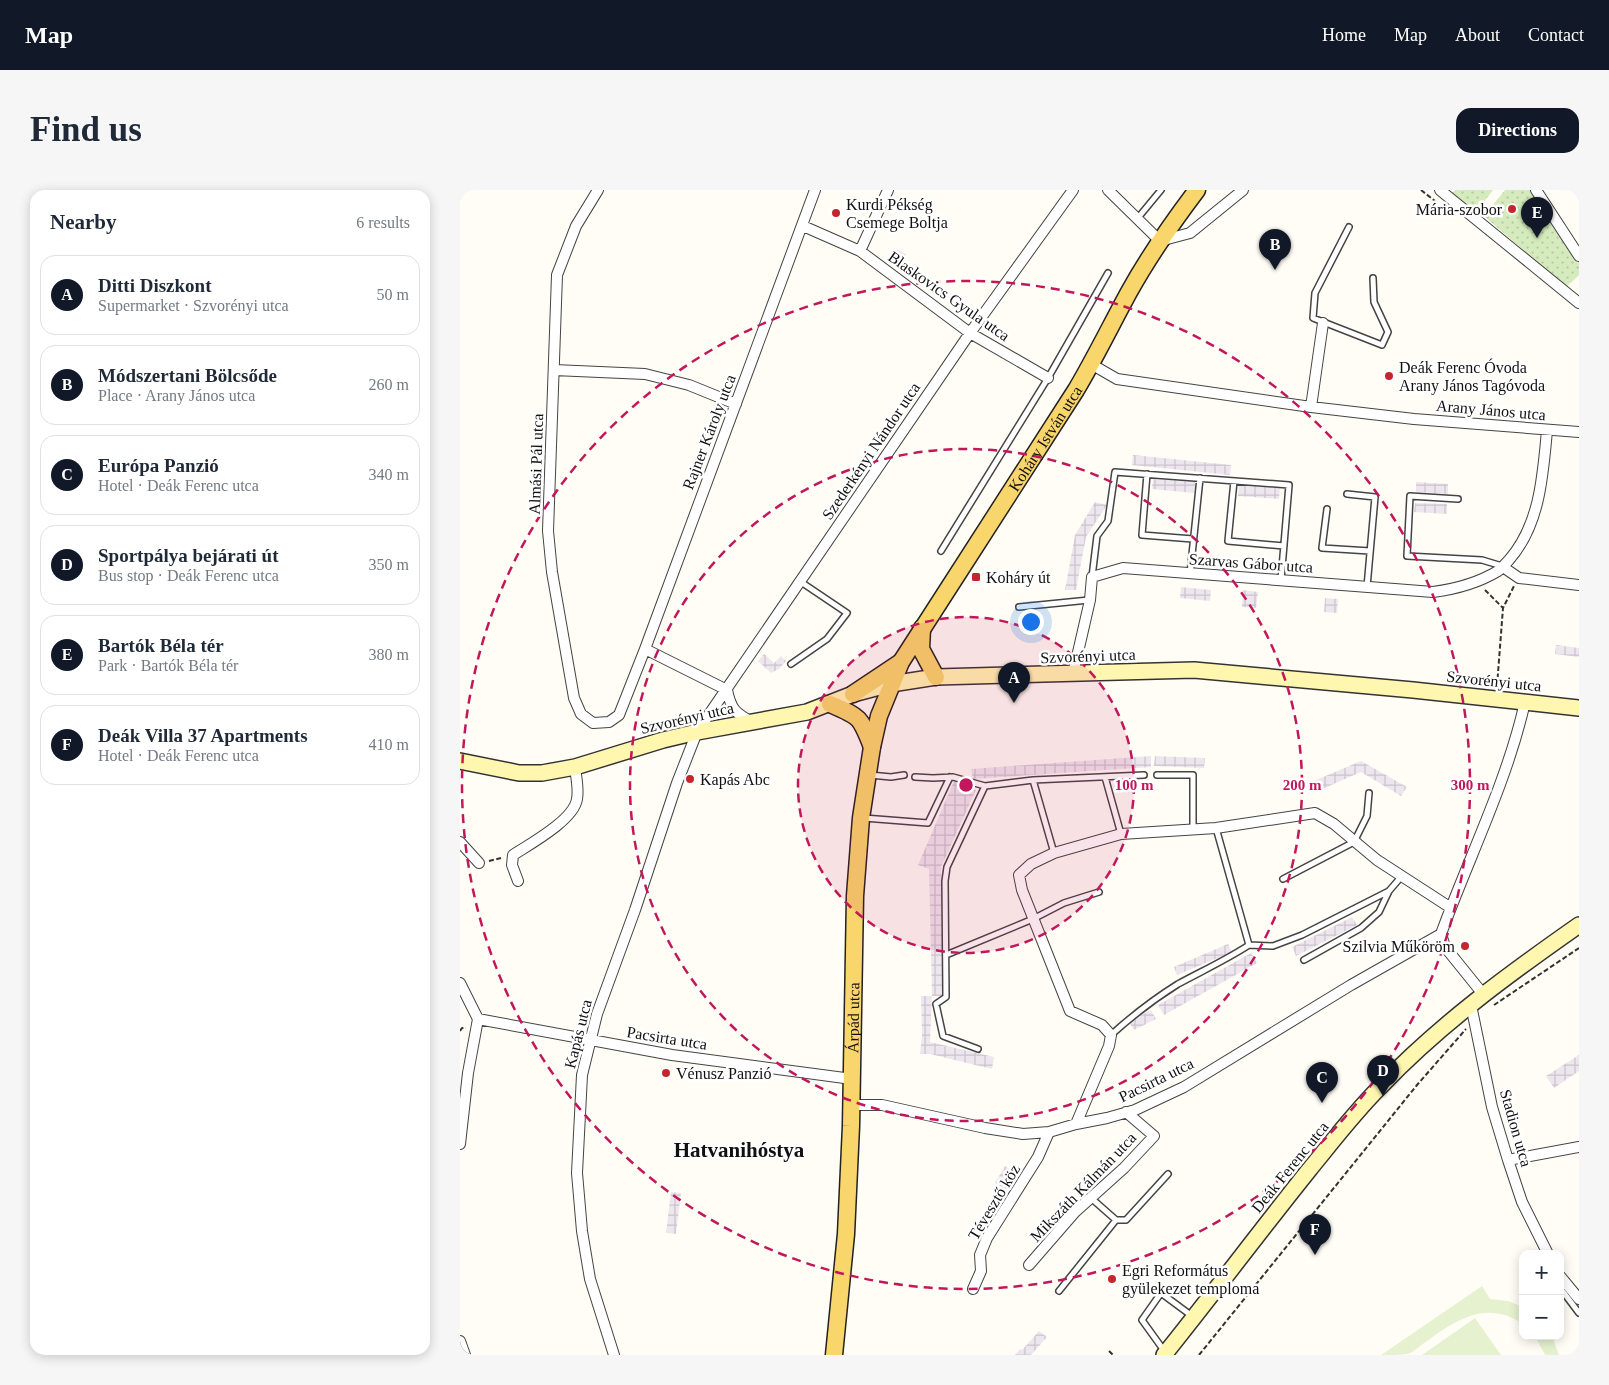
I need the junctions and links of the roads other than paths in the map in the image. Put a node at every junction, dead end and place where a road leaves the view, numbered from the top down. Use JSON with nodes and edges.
{"nodes":[{"id":1,"x":598,"y":190,"type":"edge"},
{"id":2,"x":816,"y":190,"type":"edge"},
{"id":3,"x":888,"y":190,"type":"edge"},
{"id":4,"x":1073,"y":190,"type":"edge"},
{"id":5,"x":1108,"y":190,"type":"edge"},
{"id":6,"x":1161,"y":190,"type":"edge"},
{"id":7,"x":1197,"y":190,"type":"edge"},
{"id":8,"x":1243,"y":190,"type":"edge"},
{"id":9,"x":1440,"y":190,"type":"edge"},
{"id":10,"x":1536,"y":190,"type":"edge"},
{"id":11,"x":1137,"y":218,"type":"junction"},
{"id":12,"x":803,"y":226,"type":"junction"},
{"id":13,"x":1349,"y":227,"type":"dead end"},
{"id":14,"x":1160,"y":241,"type":"junction"},
{"id":15,"x":860,"y":251,"type":"junction"},
{"id":16,"x":1579,"y":256,"type":"edge"},
{"id":17,"x":1108,"y":273,"type":"dead end"},
{"id":18,"x":1374,"y":278,"type":"dead end"},
{"id":19,"x":1579,"y":303,"type":"edge"},
{"id":20,"x":1323,"y":323,"type":"junction"},
{"id":21,"x":970,"y":333,"type":"junction"},
{"id":22,"x":1092,"y":364,"type":"junction"},
{"id":23,"x":554,"y":370,"type":"junction"},
{"id":24,"x":1048,"y":378,"type":"junction"},
{"id":25,"x":736,"y":404,"type":"junction"},
{"id":26,"x":1312,"y":407,"type":"junction"},
{"id":27,"x":1547,"y":430,"type":"junction"},
{"id":28,"x":1579,"y":432,"type":"edge"},
{"id":29,"x":1147,"y":474,"type":"junction"},
{"id":30,"x":1200,"y":478,"type":"junction"},
{"id":31,"x":1234,"y":481,"type":"junction"},
{"id":32,"x":1347,"y":494,"type":"dead end"},
{"id":33,"x":1458,"y":499,"type":"dead end"},
{"id":34,"x":1327,"y":509,"type":"dead end"},
{"id":35,"x":1193,"y":539,"type":"junction"},
{"id":36,"x":1284,"y":546,"type":"junction"},
{"id":37,"x":941,"y":551,"type":"dead end"},
{"id":38,"x":1370,"y":551,"type":"junction"},
{"id":39,"x":1503,"y":566,"type":"junction"},
{"id":40,"x":1190,"y":574,"type":"junction"},
{"id":41,"x":1092,"y":577,"type":"junction"},
{"id":42,"x":1281,"y":580,"type":"junction"},
{"id":43,"x":801,"y":582,"type":"junction"},
{"id":44,"x":1579,"y":585,"type":"edge"},
{"id":45,"x":1366,"y":587,"type":"junction"},
{"id":46,"x":1090,"y":600,"type":"junction"},
{"id":47,"x":1019,"y":607,"type":"dead end"},
{"id":48,"x":922,"y":626,"type":"junction"},
{"id":49,"x":645,"y":649,"type":"junction"},
{"id":50,"x":901,"y":662,"type":"junction"},
{"id":51,"x":791,"y":664,"type":"dead end"},
{"id":52,"x":1073,"y":674,"type":"junction"},
{"id":53,"x":936,"y":676,"type":"junction"},
{"id":54,"x":891,"y":684,"type":"junction"},
{"id":55,"x":727,"y":690,"type":"junction"},
{"id":56,"x":853,"y":694,"type":"junction"},
{"id":57,"x":1525,"y":702,"type":"junction"},
{"id":58,"x":830,"y":704,"type":"junction"},
{"id":59,"x":1579,"y":708,"type":"edge"},
{"id":60,"x":609,"y":722,"type":"joint"},
{"id":61,"x":752,"y":722,"type":"junction"},
{"id":62,"x":697,"y":732,"type":"junction"},
{"id":63,"x":872,"y":746,"type":"junction"},
{"id":64,"x":460,"y":761,"type":"edge"},
{"id":65,"x":575,"y":767,"type":"junction"},
{"id":66,"x":867,"y":775,"type":"junction"},
{"id":67,"x":904,"y":775,"type":"dead end"},
{"id":68,"x":1144,"y":775,"type":"dead end"},
{"id":69,"x":1157,"y":775,"type":"dead end"},
{"id":70,"x":915,"y":777,"type":"dead end"},
{"id":71,"x":950,"y":777,"type":"junction"},
{"id":72,"x":1105,"y":777,"type":"junction"},
{"id":73,"x":1033,"y":780,"type":"junction"},
{"id":74,"x":985,"y":786,"type":"junction"},
{"id":75,"x":1369,"y":793,"type":"dead end"},
{"id":76,"x":861,"y":818,"type":"junction"},
{"id":77,"x":1216,"y":828,"type":"junction"},
{"id":78,"x":1192,"y":829,"type":"junction"},
{"id":79,"x":1121,"y":834,"type":"junction"},
{"id":80,"x":460,"y":842,"type":"edge"},
{"id":81,"x":1354,"y":842,"type":"junction"},
{"id":82,"x":1054,"y":853,"type":"junction"},
{"id":83,"x":479,"y":863,"type":"road end"},
{"id":84,"x":1401,"y":877,"type":"junction"},
{"id":85,"x":1283,"y":879,"type":"dead end"},
{"id":86,"x":518,"y":881,"type":"dead end"},
{"id":87,"x":1389,"y":891,"type":"junction"},
{"id":88,"x":1099,"y":892,"type":"dead end"},
{"id":89,"x":1450,"y":908,"type":"junction"},
{"id":90,"x":1033,"y":919,"type":"junction"},
{"id":91,"x":1579,"y":925,"type":"edge"},
{"id":92,"x":1441,"y":934,"type":"junction"},
{"id":93,"x":1249,"y":945,"type":"junction"},
{"id":94,"x":946,"y":954,"type":"junction"},
{"id":95,"x":1304,"y":960,"type":"dead end"},
{"id":96,"x":460,"y":983,"type":"edge"},
{"id":97,"x":1488,"y":1000,"type":"junction"},
{"id":98,"x":1473,"y":1012,"type":"junction"},
{"id":99,"x":478,"y":1018,"type":"junction"},
{"id":100,"x":1111,"y":1035,"type":"junction"},
{"id":101,"x":590,"y":1040,"type":"junction"},
{"id":102,"x":978,"y":1049,"type":"dead end"},
{"id":103,"x":852,"y":1079,"type":"junction"},
{"id":104,"x":852,"y":1105,"type":"junction"},
{"id":105,"x":1126,"y":1112,"type":"junction"},
{"id":106,"x":1076,"y":1124,"type":"junction"},
{"id":107,"x":1049,"y":1132,"type":"junction"},
{"id":108,"x":460,"y":1144,"type":"edge"},
{"id":109,"x":1579,"y":1147,"type":"edge"},
{"id":110,"x":1508,"y":1160,"type":"junction"},
{"id":111,"x":1168,"y":1174,"type":"dead end"},
{"id":112,"x":1090,"y":1198,"type":"junction"},
{"id":113,"x":1116,"y":1220,"type":"junction"},
{"id":114,"x":1546,"y":1250,"type":"edge"},
{"id":115,"x":1029,"y":1265,"type":"dead end"},
{"id":116,"x":1564,"y":1281,"type":"edge"},
{"id":117,"x":973,"y":1289,"type":"dead end"},
{"id":118,"x":1059,"y":1291,"type":"dead end"},
{"id":119,"x":1564,"y":1294,"type":"edge"},
{"id":120,"x":1579,"y":1299,"type":"edge"},
{"id":121,"x":1579,"y":1313,"type":"edge"},
{"id":122,"x":1194,"y":1318,"type":"junction"},
{"id":123,"x":460,"y":1342,"type":"edge"},
{"id":124,"x":1165,"y":1354,"type":"edge"},
{"id":125,"x":465,"y":1355,"type":"edge"},
{"id":126,"x":614,"y":1355,"type":"edge"},
{"id":127,"x":834,"y":1355,"type":"edge"}],
"edges":[{"from":1,"to":23,"type":"street","name":"Almási Pál utca"},
{"from":2,"to":12,"type":"street","name":"Rajner Károly utca"},
{"from":3,"to":15,"type":"street"},
{"from":4,"to":21,"type":"street","name":"Szederkényi Nándor utca"},
{"from":5,"to":11,"type":"street"},
{"from":6,"to":11,"type":"lane"},
{"from":7,"to":14,"type":"main road","name":"Koháry István utca"},
{"from":8,"to":14,"type":"street"},
{"from":9,"to":19,"type":"street"},
{"from":10,"to":16,"type":"street"},
{"from":11,"to":14,"type":"street"},
{"from":12,"to":15,"type":"street"},
{"from":12,"to":25,"type":"street","name":"Rajner Károly utca"},
{"from":13,"to":20,"type":"lane"},
{"from":14,"to":22,"type":"main road","name":"Koháry István utca"},
{"from":15,"to":21,"type":"street","name":"Blaskovics Gyula utca"},
{"from":17,"to":24,"type":"lane"},
{"from":18,"to":20,"type":"lane"},
{"from":20,"to":26,"type":"street"},
{"from":21,"to":24,"type":"street","name":"Blaskovics Gyula utca"},
{"from":21,"to":43,"type":"street","name":"Szederkényi Nándor utca"},
{"from":22,"to":26,"type":"street","name":"Arany János utca"},
{"from":22,"to":48,"type":"main road","name":"Koháry István utca"},
{"from":23,"to":25,"type":"street"},
{"from":23,"to":60,"type":"street","name":"Almási Pál utca"},
{"from":24,"to":37,"type":"lane"},
{"from":25,"to":49,"type":"street","name":"Rajner Károly utca"},
{"from":26,"to":27,"type":"street","name":"Arany János utca"},
{"from":27,"to":28,"type":"street","name":"Arany János utca"},
{"from":27,"to":39,"type":"street","name":"Szarvas Gábor utca"},
{"from":29,"to":30,"type":"lane"},
{"from":29,"to":35,"type":"lane"},
{"from":29,"to":41,"type":"lane"},
{"from":30,"to":31,"type":"lane"},
{"from":30,"to":35,"type":"lane"},
{"from":31,"to":36,"type":"lane"},
{"from":31,"to":36,"type":"lane"},
{"from":32,"to":38,"type":"lane"},
{"from":33,"to":39,"type":"lane"},
{"from":34,"to":38,"type":"lane"},
{"from":35,"to":40,"type":"lane"},
{"from":36,"to":42,"type":"lane"},
{"from":38,"to":45,"type":"lane"},
{"from":39,"to":44,"type":"street"},
{"from":39,"to":45,"type":"street","name":"Szarvas Gábor utca"},
{"from":40,"to":41,"type":"street","name":"Szarvas Gábor utca"},
{"from":40,"to":42,"type":"street","name":"Szarvas Gábor utca"},
{"from":41,"to":46,"type":"street"},
{"from":42,"to":45,"type":"street","name":"Szarvas Gábor utca"},
{"from":43,"to":51,"type":"lane"},
{"from":43,"to":55,"type":"street","name":"Szederkényi Nándor utca"},
{"from":46,"to":47,"type":"lane"},
{"from":46,"to":52,"type":"street"},
{"from":48,"to":50,"type":"main road","name":"Koháry István utca"},
{"from":48,"to":53,"type":"main road"},
{"from":49,"to":55,"type":"street"},
{"from":49,"to":60,"type":"street","name":"Rajner Károly utca"},
{"from":50,"to":54,"type":"main road","name":"Koháry István utca"},
{"from":50,"to":56,"type":"main road"},
{"from":52,"to":53,"type":"street","name":"Szvorényi utca"},
{"from":52,"to":57,"type":"street","name":"Szvorényi utca"},
{"from":53,"to":54,"type":"street","name":"Szvorényi utca"},
{"from":54,"to":56,"type":"street","name":"Szvorényi utca"},
{"from":54,"to":63,"type":"main road","name":"Árpád utca"},
{"from":55,"to":61,"type":"street"},
{"from":55,"to":62,"type":"street","name":"Szederkényi Nándor utca"},
{"from":56,"to":58,"type":"street","name":"Szvorényi utca"},
{"from":57,"to":59,"type":"street","name":"Szvorényi utca"},
{"from":57,"to":89,"type":"street"},
{"from":58,"to":61,"type":"street","name":"Szvorényi utca"},
{"from":58,"to":63,"type":"main road"},
{"from":61,"to":62,"type":"street","name":"Szvorényi utca"},
{"from":62,"to":65,"type":"street","name":"Szvorényi utca"},
{"from":62,"to":101,"type":"street","name":"Kapás utca"},
{"from":63,"to":66,"type":"main road","name":"Árpád utca"},
{"from":64,"to":65,"type":"street","name":"Szvorényi utca"},
{"from":65,"to":86,"type":"street"},
{"from":66,"to":67,"type":"lane"},
{"from":66,"to":76,"type":"main road","name":"Árpád utca"},
{"from":68,"to":72,"type":"lane"},
{"from":69,"to":78,"type":"lane"},
{"from":70,"to":71,"type":"lane"},
{"from":71,"to":74,"type":"lane"},
{"from":71,"to":76,"type":"lane"},
{"from":72,"to":73,"type":"lane"},
{"from":72,"to":79,"type":"lane"},
{"from":73,"to":74,"type":"lane"},
{"from":73,"to":82,"type":"lane"},
{"from":74,"to":94,"type":"lane"},
{"from":75,"to":81,"type":"lane"},
{"from":76,"to":103,"type":"main road","name":"Árpád utca"},
{"from":77,"to":78,"type":"street"},
{"from":77,"to":81,"type":"street"},
{"from":77,"to":93,"type":"lane"},
{"from":78,"to":79,"type":"street"},
{"from":79,"to":82,"type":"street"},
{"from":80,"to":83,"type":"street"},
{"from":81,"to":84,"type":"street"},
{"from":81,"to":85,"type":"lane"},
{"from":82,"to":90,"type":"street"},
{"from":84,"to":87,"type":"lane"},
{"from":84,"to":89,"type":"street"},
{"from":87,"to":93,"type":"lane"},
{"from":87,"to":95,"type":"lane"},
{"from":88,"to":90,"type":"lane"},
{"from":89,"to":92,"type":"street"},
{"from":90,"to":94,"type":"lane"},
{"from":90,"to":100,"type":"street"},
{"from":91,"to":97,"type":"street","name":"Deák Ferenc utca"},
{"from":92,"to":97,"type":"street"},
{"from":92,"to":105,"type":"street","name":"Pacsirta utca"},
{"from":93,"to":100,"type":"lane"},
{"from":94,"to":102,"type":"lane"},
{"from":96,"to":99,"type":"street"},
{"from":97,"to":98,"type":"street","name":"Deák Ferenc utca"},
{"from":98,"to":110,"type":"street","name":"Stadion utca"},
{"from":98,"to":122,"type":"street","name":"Deák Ferenc utca"},
{"from":99,"to":101,"type":"street","name":"Pacsirta utca"},
{"from":99,"to":108,"type":"street"},
{"from":100,"to":106,"type":"street"},
{"from":101,"to":103,"type":"street","name":"Pacsirta utca"},
{"from":101,"to":126,"type":"street","name":"Kapás utca"},
{"from":103,"to":104,"type":"main road","name":"Árpád utca"},
{"from":104,"to":107,"type":"street","name":"Pacsirta utca"},
{"from":104,"to":127,"type":"main road","name":"Árpád utca"},
{"from":105,"to":106,"type":"street","name":"Pacsirta utca"},
{"from":105,"to":112,"type":"street","name":"Mikszáth Kálmán utca"},
{"from":106,"to":107,"type":"street","name":"Pacsirta utca"},
{"from":107,"to":117,"type":"street","name":"Tévesztő köz"},
{"from":109,"to":110,"type":"street"},
{"from":110,"to":114,"type":"street","name":"Stadion utca"},
{"from":111,"to":113,"type":"lane"},
{"from":112,"to":113,"type":"lane"},
{"from":112,"to":115,"type":"street","name":"Mikszáth Kálmán utca"},
{"from":113,"to":118,"type":"lane"},
{"from":116,"to":120,"type":"street"},
{"from":119,"to":121,"type":"lane"},
{"from":122,"to":124,"type":"street","name":"Deák Ferenc utca"},
{"from":122,"to":124,"type":"lane"},
{"from":123,"to":125,"type":"street"}]}
